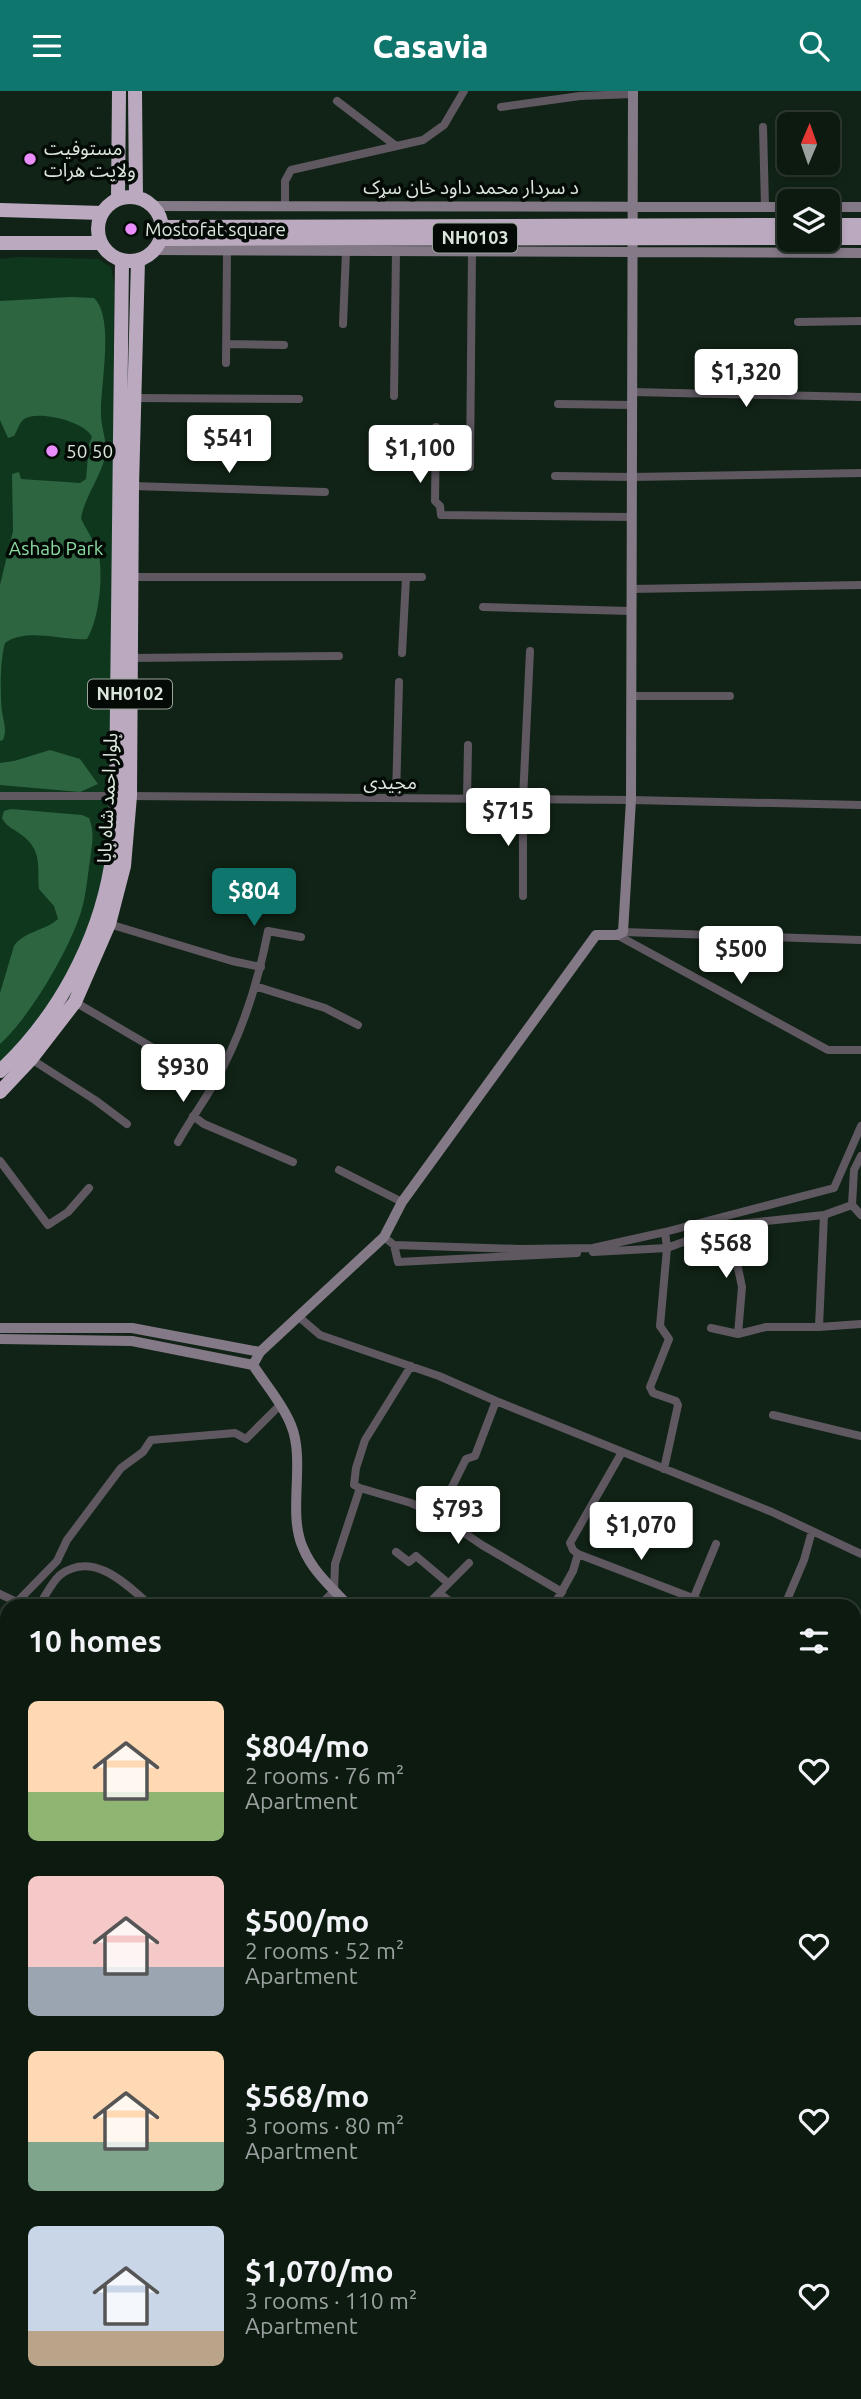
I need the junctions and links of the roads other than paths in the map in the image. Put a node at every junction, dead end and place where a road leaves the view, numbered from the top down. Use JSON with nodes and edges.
{"nodes":[{"id":1,"x":119,"y":91,"type":"edge"},
{"id":2,"x":135,"y":91,"type":"edge"},
{"id":3,"x":464,"y":91,"type":"edge"},
{"id":4,"x":633,"y":92,"type":"edge"},
{"id":5,"x":337,"y":101,"type":"dead end"},
{"id":6,"x":501,"y":107,"type":"dead end"},
{"id":7,"x":764,"y":127,"type":"dead end"},
{"id":8,"x":397,"y":146,"type":"junction"},
{"id":9,"x":136,"y":197,"type":"junction"},
{"id":10,"x":118,"y":199,"type":"junction"},
{"id":11,"x":152,"y":206,"type":"junction"},
{"id":12,"x":285,"y":206,"type":"junction"},
{"id":13,"x":633,"y":207,"type":"junction"},
{"id":14,"x":765,"y":207,"type":"junction"},
{"id":15,"x":777,"y":207,"type":"edge"},
{"id":16,"x":840,"y":207,"type":"edge"},
{"id":17,"x":861,"y":207,"type":"edge"},
{"id":18,"x":0,"y":210,"type":"edge"},
{"id":19,"x":102,"y":213,"type":"junction"},
{"id":20,"x":840,"y":225,"type":"edge"},
{"id":21,"x":861,"y":225,"type":"edge"},
{"id":22,"x":777,"y":226,"type":"edge"},
{"id":23,"x":777,"y":238,"type":"edge"},
{"id":24,"x":840,"y":238,"type":"edge"},
{"id":25,"x":861,"y":238,"type":"edge"},
{"id":26,"x":159,"y":239,"type":"junction"},
{"id":27,"x":633,"y":239,"type":"junction"},
{"id":28,"x":0,"y":243,"type":"edge"},
{"id":29,"x":100,"y":243,"type":"junction"},
{"id":30,"x":227,"y":252,"type":"junction"},
{"id":31,"x":346,"y":252,"type":"junction"},
{"id":32,"x":396,"y":252,"type":"junction"},
{"id":33,"x":472,"y":253,"type":"junction"},
{"id":34,"x":861,"y":253,"type":"edge"},
{"id":35,"x":122,"y":260,"type":"junction"},
{"id":36,"x":138,"y":260,"type":"junction"},
{"id":37,"x":861,"y":321,"type":"edge"},
{"id":38,"x":799,"y":322,"type":"dead end"},
{"id":39,"x":343,"y":324,"type":"dead end"},
{"id":40,"x":226,"y":344,"type":"junction"},
{"id":41,"x":284,"y":345,"type":"dead end"},
{"id":42,"x":226,"y":363,"type":"dead end"},
{"id":43,"x":632,"y":392,"type":"junction"},
{"id":44,"x":394,"y":396,"type":"dead end"},
{"id":45,"x":861,"y":397,"type":"edge"},
{"id":46,"x":134,"y":398,"type":"junction"},
{"id":47,"x":299,"y":399,"type":"dead end"},
{"id":48,"x":558,"y":404,"type":"dead end"},
{"id":49,"x":632,"y":405,"type":"junction"},
{"id":50,"x":436,"y":427,"type":"dead end"},
{"id":51,"x":470,"y":467,"type":"dead end"},
{"id":52,"x":861,"y":473,"type":"edge"},
{"id":53,"x":555,"y":476,"type":"dead end"},
{"id":54,"x":632,"y":477,"type":"junction"},
{"id":55,"x":132,"y":486,"type":"junction"},
{"id":56,"x":325,"y":492,"type":"dead end"},
{"id":57,"x":631,"y":517,"type":"junction"},
{"id":58,"x":131,"y":577,"type":"junction"},
{"id":59,"x":422,"y":577,"type":"dead end"},
{"id":60,"x":406,"y":578,"type":"junction"},
{"id":61,"x":861,"y":585,"type":"edge"},
{"id":62,"x":631,"y":589,"type":"junction"},
{"id":63,"x":483,"y":607,"type":"dead end"},
{"id":64,"x":631,"y":611,"type":"junction"},
{"id":65,"x":530,"y":651,"type":"dead end"},
{"id":66,"x":402,"y":653,"type":"dead end"},
{"id":67,"x":339,"y":656,"type":"dead end"},
{"id":68,"x":130,"y":658,"type":"junction"},
{"id":69,"x":399,"y":683,"type":"dead end"},
{"id":70,"x":730,"y":695,"type":"dead end"},
{"id":71,"x":631,"y":696,"type":"junction"},
{"id":72,"x":468,"y":744,"type":"dead end"},
{"id":73,"x":0,"y":796,"type":"edge"},
{"id":74,"x":123,"y":796,"type":"junction"},
{"id":75,"x":397,"y":798,"type":"junction"},
{"id":76,"x":467,"y":799,"type":"junction"},
{"id":77,"x":523,"y":799,"type":"junction"},
{"id":78,"x":631,"y":800,"type":"junction"},
{"id":79,"x":861,"y":805,"type":"edge"},
{"id":80,"x":523,"y":896,"type":"dead end"},
{"id":81,"x":109,"y":924,"type":"junction"},
{"id":82,"x":620,"y":934,"type":"junction"},
{"id":83,"x":300,"y":937,"type":"dead end"},
{"id":84,"x":861,"y":940,"type":"edge"},
{"id":85,"x":261,"y":967,"type":"junction"},
{"id":86,"x":255,"y":986,"type":"junction"},
{"id":87,"x":75,"y":1002,"type":"junction"},
{"id":88,"x":358,"y":1025,"type":"dead end"},
{"id":89,"x":861,"y":1050,"type":"edge"},
{"id":90,"x":31,"y":1059,"type":"junction"},
{"id":91,"x":0,"y":1072,"type":"edge"},
{"id":92,"x":215,"y":1082,"type":"junction"},
{"id":93,"x":0,"y":1091,"type":"edge"},
{"id":94,"x":192,"y":1116,"type":"junction"},
{"id":95,"x":127,"y":1123,"type":"dead end"},
{"id":96,"x":861,"y":1126,"type":"edge"},
{"id":97,"x":178,"y":1142,"type":"dead end"},
{"id":98,"x":861,"y":1156,"type":"edge"},
{"id":99,"x":0,"y":1161,"type":"edge"},
{"id":100,"x":293,"y":1162,"type":"dead end"},
{"id":101,"x":844,"y":1167,"type":"junction"},
{"id":102,"x":339,"y":1170,"type":"dead end"},
{"id":103,"x":858,"y":1171,"type":"edge"},
{"id":104,"x":89,"y":1188,"type":"dead end"},
{"id":105,"x":402,"y":1202,"type":"junction"},
{"id":106,"x":852,"y":1205,"type":"junction"},
{"id":107,"x":824,"y":1215,"type":"junction"},
{"id":108,"x":861,"y":1215,"type":"edge"},
{"id":109,"x":729,"y":1226,"type":"junction"},
{"id":110,"x":666,"y":1232,"type":"junction"},
{"id":111,"x":384,"y":1237,"type":"junction"},
{"id":112,"x":394,"y":1245,"type":"junction"},
{"id":113,"x":667,"y":1248,"type":"junction"},
{"id":114,"x":299,"y":1317,"type":"junction"},
{"id":115,"x":861,"y":1324,"type":"edge"},
{"id":116,"x":819,"y":1327,"type":"junction"},
{"id":117,"x":0,"y":1328,"type":"edge"},
{"id":118,"x":711,"y":1328,"type":"dead end"},
{"id":119,"x":738,"y":1334,"type":"junction"},
{"id":120,"x":0,"y":1339,"type":"edge"},
{"id":121,"x":260,"y":1352,"type":"junction"},
{"id":122,"x":253,"y":1365,"type":"junction"},
{"id":123,"x":411,"y":1366,"type":"junction"},
{"id":124,"x":496,"y":1401,"type":"junction"},
{"id":125,"x":279,"y":1406,"type":"junction"},
{"id":126,"x":773,"y":1415,"type":"dead end"},
{"id":127,"x":861,"y":1436,"type":"edge"},
{"id":128,"x":622,"y":1452,"type":"junction"},
{"id":129,"x":664,"y":1469,"type":"junction"},
{"id":130,"x":360,"y":1488,"type":"junction"},
{"id":131,"x":438,"y":1515,"type":"junction"},
{"id":132,"x":812,"y":1531,"type":"junction"},
{"id":133,"x":716,"y":1544,"type":"dead end"},
{"id":134,"x":396,"y":1552,"type":"dead end"},
{"id":135,"x":578,"y":1554,"type":"junction"},
{"id":136,"x":861,"y":1554,"type":"edge"},
{"id":137,"x":470,"y":1563,"type":"dead end"},
{"id":138,"x":448,"y":1583,"type":"junction"},
{"id":139,"x":334,"y":1591,"type":"junction"},
{"id":140,"x":562,"y":1592,"type":"junction"},
{"id":141,"x":439,"y":1593,"type":"junction"},
{"id":142,"x":694,"y":1597,"type":"junction"},
{"id":143,"x":25,"y":1599,"type":"edge"},
{"id":144,"x":43,"y":1599,"type":"edge"},
{"id":145,"x":143,"y":1599,"type":"edge"},
{"id":146,"x":326,"y":1599,"type":"edge"},
{"id":147,"x":342,"y":1599,"type":"edge"},
{"id":148,"x":433,"y":1599,"type":"edge"},
{"id":149,"x":447,"y":1599,"type":"edge"},
{"id":150,"x":558,"y":1599,"type":"edge"},
{"id":151,"x":698,"y":1599,"type":"edge"},
{"id":152,"x":787,"y":1599,"type":"edge"}],
"edges":[{"from":1,"to":10,"type":"highway"},
{"from":2,"to":9,"type":"highway"},
{"from":3,"to":8,"type":"street"},
{"from":4,"to":6,"type":"street"},
{"from":4,"to":13,"type":"street"},
{"from":5,"to":8,"type":"street"},
{"from":7,"to":14,"type":"street"},
{"from":8,"to":12,"type":"street"},
{"from":9,"to":10,"type":"highway"},
{"from":9,"to":11,"type":"highway"},
{"from":10,"to":19,"type":"highway"},
{"from":11,"to":12,"type":"street","name":"د سردار محمد داود خان سړک"},
{"from":11,"to":26,"type":"highway"},
{"from":12,"to":13,"type":"street","name":"د سردار محمد داود خان سړک"},
{"from":13,"to":14,"type":"street","name":"د سردار محمد داود خان سړک"},
{"from":13,"to":27,"type":"street"},
{"from":14,"to":15,"type":"street","name":"د سردار محمد داود خان سړک"},
{"from":16,"to":17,"type":"street"},
{"from":18,"to":19,"type":"highway"},
{"from":19,"to":29,"type":"highway"},
{"from":20,"to":21,"type":"highway"},
{"from":22,"to":27,"type":"highway","number":"NH0103"},
{"from":23,"to":27,"type":"highway","number":"NH0103"},
{"from":24,"to":25,"type":"highway"},
{"from":26,"to":27,"type":"highway","number":"NH0103"},
{"from":26,"to":30,"type":"street"},
{"from":26,"to":36,"type":"highway"},
{"from":27,"to":33,"type":"street"},
{"from":27,"to":34,"type":"street"},
{"from":27,"to":43,"type":"street"},
{"from":28,"to":29,"type":"highway"},
{"from":29,"to":35,"type":"highway"},
{"from":30,"to":31,"type":"street"},
{"from":30,"to":40,"type":"street"},
{"from":31,"to":32,"type":"street"},
{"from":31,"to":39,"type":"street"},
{"from":32,"to":33,"type":"street"},
{"from":32,"to":44,"type":"street"},
{"from":33,"to":51,"type":"street"},
{"from":35,"to":36,"type":"highway"},
{"from":35,"to":74,"type":"highway","name":"بلوار احمد شاه بابا","number":"NH0102"},
{"from":36,"to":46,"type":"highway","name":"بلوار احمد شاه بابا","number":"NH0102"},
{"from":37,"to":38,"type":"street"},
{"from":40,"to":41,"type":"street"},
{"from":40,"to":42,"type":"street"},
{"from":43,"to":45,"type":"street"},
{"from":43,"to":49,"type":"street"},
{"from":46,"to":47,"type":"street"},
{"from":46,"to":55,"type":"highway","name":"بلوار احمد شاه بابا","number":"NH0102"},
{"from":48,"to":49,"type":"street"},
{"from":49,"to":54,"type":"street"},
{"from":50,"to":57,"type":"street"},
{"from":52,"to":54,"type":"street"},
{"from":53,"to":54,"type":"street"},
{"from":54,"to":57,"type":"street"},
{"from":55,"to":56,"type":"street"},
{"from":55,"to":58,"type":"highway","name":"بلوار احمد شاه بابا","number":"NH0102"},
{"from":57,"to":62,"type":"street"},
{"from":58,"to":60,"type":"street"},
{"from":58,"to":68,"type":"highway","name":"بلوار احمد شاه بابا","number":"NH0102"},
{"from":59,"to":60,"type":"street"},
{"from":60,"to":66,"type":"street"},
{"from":61,"to":62,"type":"street"},
{"from":62,"to":64,"type":"street"},
{"from":63,"to":64,"type":"street"},
{"from":64,"to":71,"type":"street"},
{"from":65,"to":77,"type":"street"},
{"from":67,"to":68,"type":"street"},
{"from":68,"to":74,"type":"highway","name":"بلوار احمد شاه بابا","number":"NH0102"},
{"from":69,"to":75,"type":"street"},
{"from":70,"to":71,"type":"street"},
{"from":71,"to":78,"type":"street"},
{"from":72,"to":76,"type":"street"},
{"from":73,"to":74,"type":"street","name":"مجیدی"},
{"from":74,"to":75,"type":"street","name":"مجیدی"},
{"from":74,"to":81,"type":"highway","name":"بلوار احمد شاه بابا","number":"NH0102"},
{"from":74,"to":91,"type":"highway","name":"بلوار احمد شاه بابا","number":"NH0102"},
{"from":75,"to":76,"type":"street","name":"مجیدی"},
{"from":76,"to":77,"type":"street","name":"مجیدی"},
{"from":77,"to":78,"type":"street","name":"مجیدی"},
{"from":77,"to":80,"type":"street"},
{"from":78,"to":79,"type":"street","name":"مجیدی"},
{"from":78,"to":82,"type":"street"},
{"from":81,"to":85,"type":"street"},
{"from":81,"to":87,"type":"highway","name":"بلوار احمد شاه بابا","number":"NH0102"},
{"from":82,"to":84,"type":"street"},
{"from":82,"to":89,"type":"street"},
{"from":82,"to":105,"type":"street"},
{"from":83,"to":85,"type":"street"},
{"from":85,"to":86,"type":"street"},
{"from":86,"to":88,"type":"street"},
{"from":86,"to":92,"type":"street"},
{"from":87,"to":90,"type":"highway","name":"بلوار احمد شاه بابا","number":"NH0102"},
{"from":87,"to":92,"type":"street"},
{"from":90,"to":93,"type":"highway","name":"بلوار احمد شاه بابا","number":"NH0102"},
{"from":90,"to":95,"type":"street"},
{"from":92,"to":94,"type":"street"},
{"from":94,"to":97,"type":"street"},
{"from":94,"to":100,"type":"street"},
{"from":96,"to":101,"type":"street"},
{"from":98,"to":103,"type":"street"},
{"from":99,"to":104,"type":"street"},
{"from":101,"to":103,"type":"street"},
{"from":101,"to":110,"type":"street"},
{"from":102,"to":105,"type":"street"},
{"from":103,"to":106,"type":"street"},
{"from":105,"to":111,"type":"street"},
{"from":106,"to":107,"type":"street"},
{"from":106,"to":108,"type":"street"},
{"from":107,"to":109,"type":"street"},
{"from":107,"to":116,"type":"street"},
{"from":109,"to":113,"type":"street"},
{"from":109,"to":119,"type":"street"},
{"from":110,"to":112,"type":"street"},
{"from":110,"to":113,"type":"street"},
{"from":111,"to":112,"type":"street"},
{"from":111,"to":114,"type":"street"},
{"from":112,"to":113,"type":"street"},
{"from":113,"to":129,"type":"street"},
{"from":114,"to":121,"type":"street"},
{"from":114,"to":123,"type":"street"},
{"from":115,"to":116,"type":"street"},
{"from":116,"to":119,"type":"street"},
{"from":117,"to":121,"type":"street"},
{"from":118,"to":119,"type":"street"},
{"from":120,"to":122,"type":"street"},
{"from":121,"to":122,"type":"street"},
{"from":122,"to":125,"type":"street"},
{"from":123,"to":124,"type":"street"},
{"from":123,"to":130,"type":"street"},
{"from":124,"to":128,"type":"street"},
{"from":124,"to":131,"type":"street"},
{"from":125,"to":139,"type":"street"},
{"from":125,"to":143,"type":"street"},
{"from":126,"to":127,"type":"street"},
{"from":128,"to":129,"type":"street"},
{"from":128,"to":135,"type":"street"},
{"from":129,"to":132,"type":"street"},
{"from":130,"to":131,"type":"street"},
{"from":130,"to":139,"type":"street"},
{"from":131,"to":140,"type":"street"},
{"from":132,"to":136,"type":"street"},
{"from":132,"to":152,"type":"street"},
{"from":133,"to":142,"type":"street"},
{"from":134,"to":138,"type":"street"},
{"from":135,"to":140,"type":"street"},
{"from":135,"to":142,"type":"street"},
{"from":137,"to":138,"type":"street"},
{"from":138,"to":141,"type":"street"},
{"from":139,"to":146,"type":"street"},
{"from":139,"to":147,"type":"street"},
{"from":140,"to":150,"type":"street"},
{"from":141,"to":148,"type":"street"},
{"from":141,"to":149,"type":"street"},
{"from":142,"to":151,"type":"street"},
{"from":144,"to":145,"type":"street"}]}
